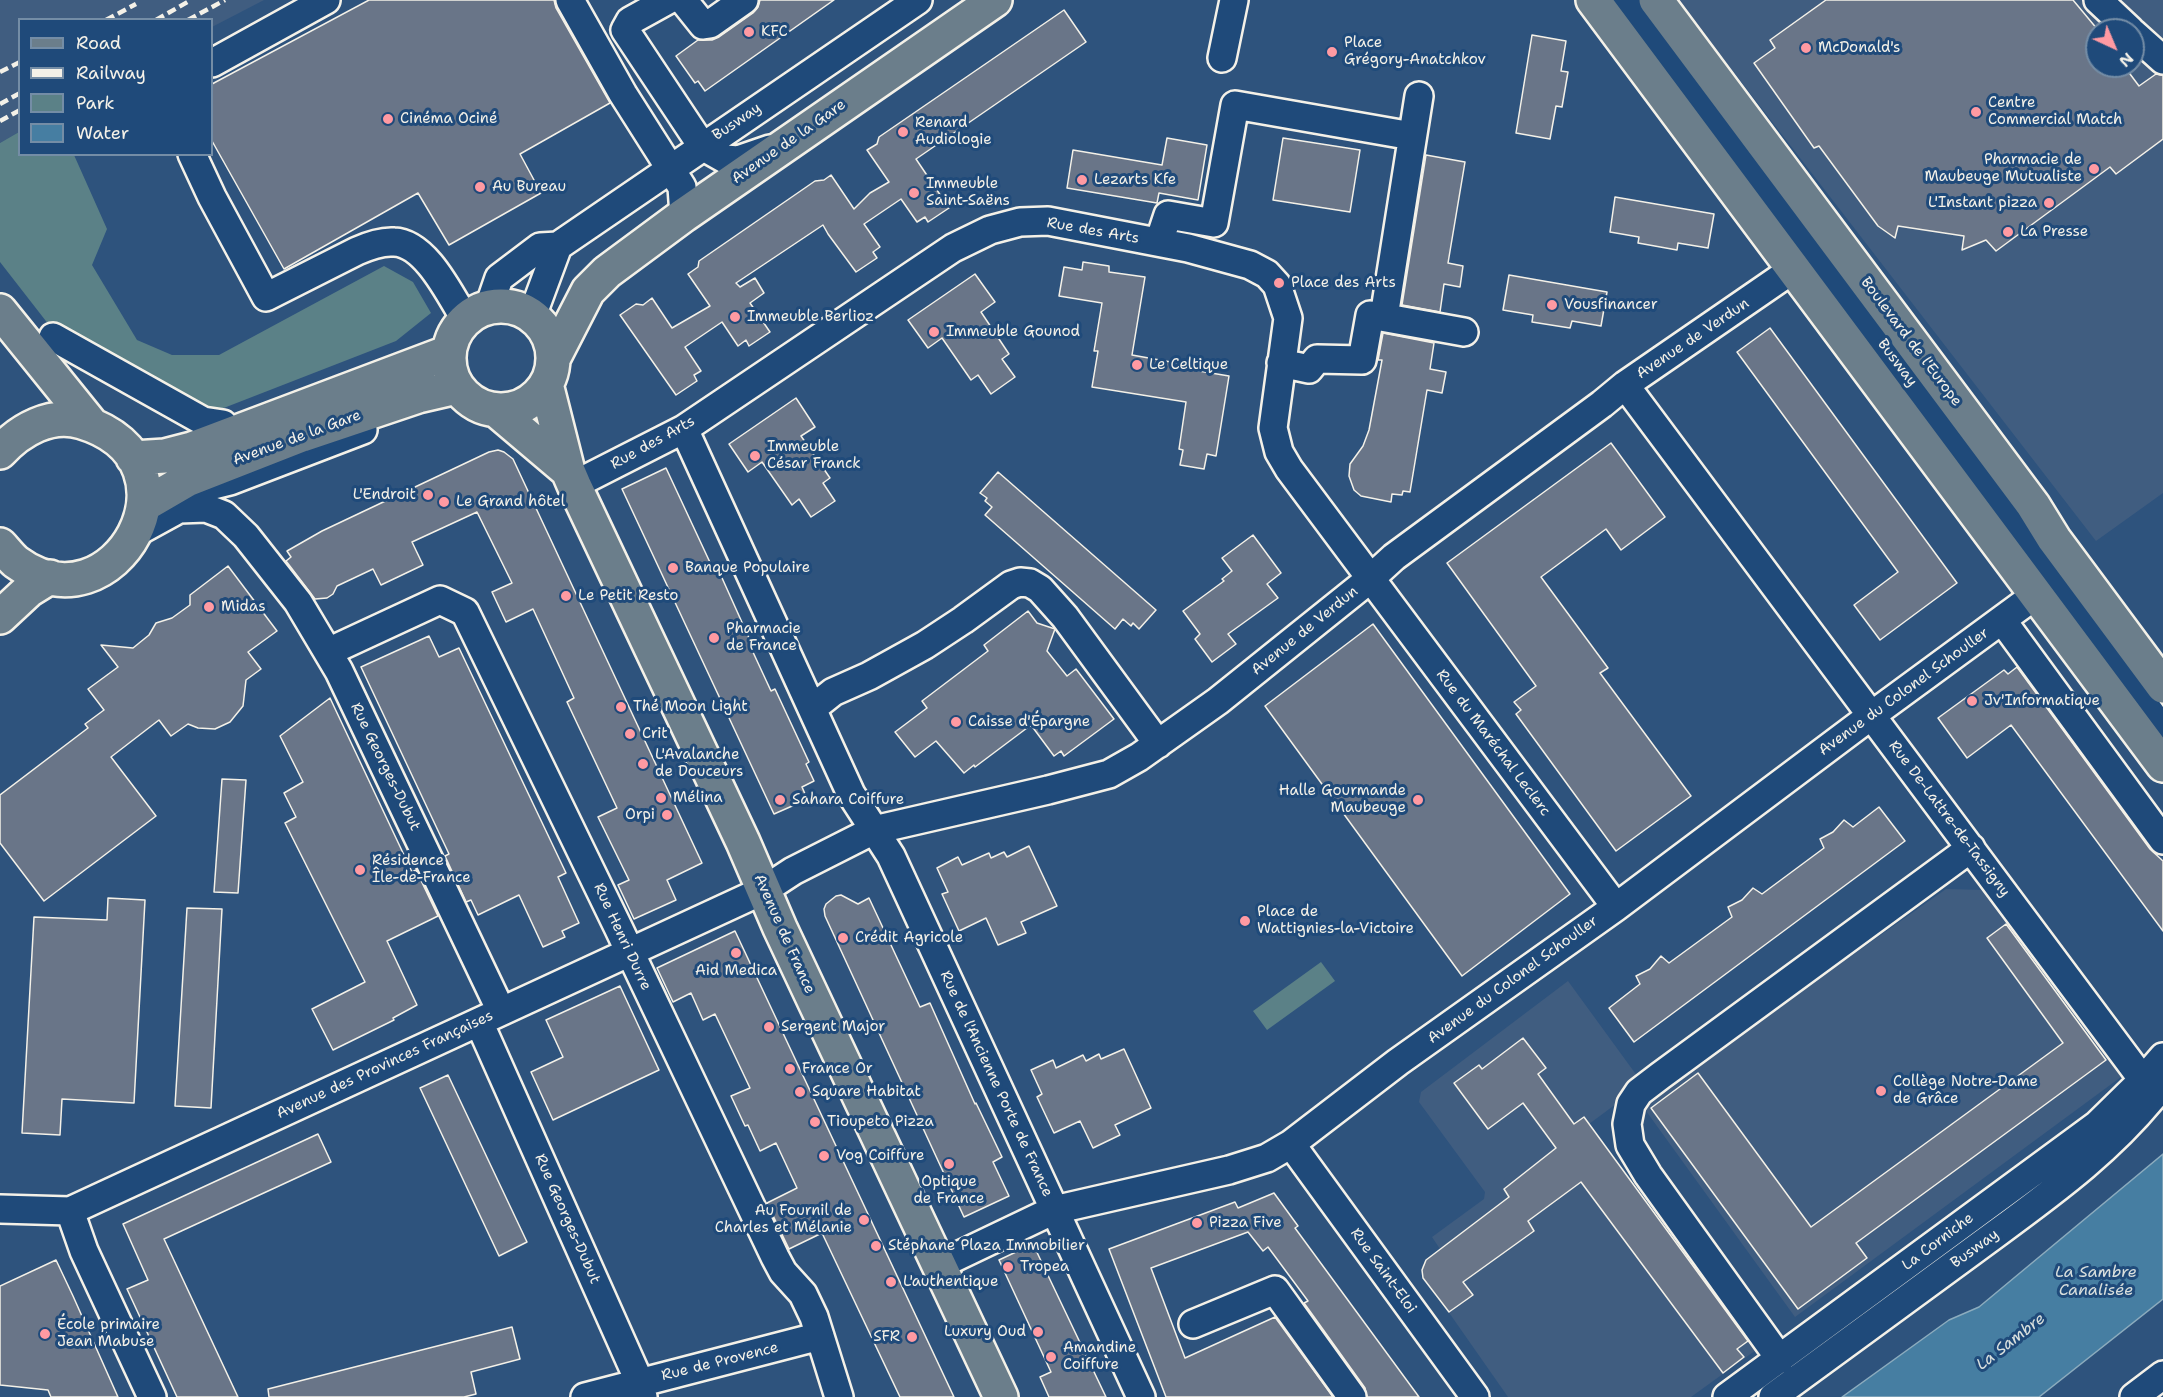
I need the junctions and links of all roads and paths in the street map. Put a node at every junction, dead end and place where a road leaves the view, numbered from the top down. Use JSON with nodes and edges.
{"nodes":[{"id":1,"x":326,"y":0,"type":"edge"},
{"id":2,"x":570,"y":0,"type":"edge"},
{"id":3,"x":668,"y":0,"type":"edge"},
{"id":4,"x":683,"y":0,"type":"edge"},
{"id":5,"x":744,"y":0,"type":"edge"},
{"id":6,"x":918,"y":0,"type":"edge"},
{"id":7,"x":994,"y":0,"type":"edge"},
{"id":8,"x":1234,"y":0,"type":"edge"},
{"id":9,"x":1593,"y":0,"type":"edge"},
{"id":10,"x":1626,"y":0,"type":"edge"},
{"id":11,"x":1656,"y":0,"type":"edge"},
{"id":12,"x":2098,"y":0,"type":"edge"},
{"id":13,"x":2118,"y":18,"type":"edge"},
{"id":14,"x":626,"y":30,"type":"junction"},
{"id":15,"x":2145,"y":43,"type":"edge"},
{"id":16,"x":595,"y":45,"type":"junction"},
{"id":17,"x":1222,"y":58,"type":"dead end"},
{"id":18,"x":2163,"y":60,"type":"edge"},
{"id":19,"x":213,"y":62,"type":"edge"},
{"id":20,"x":1419,"y":96,"type":"dead end"},
{"id":21,"x":1412,"y":136,"type":"junction"},
{"id":22,"x":791,"y":141,"type":"junction"},
{"id":23,"x":702,"y":146,"type":"junction"},
{"id":24,"x":193,"y":156,"type":"edge"},
{"id":25,"x":670,"y":167,"type":"junction"},
{"id":26,"x":684,"y":215,"type":"junction"},
{"id":27,"x":1159,"y":242,"type":"junction"},
{"id":28,"x":558,"y":246,"type":"junction"},
{"id":29,"x":1795,"y":268,"type":"junction"},
{"id":30,"x":588,"y":291,"type":"junction"},
{"id":31,"x":0,"y":311,"type":"edge"},
{"id":32,"x":532,"y":316,"type":"junction"},
{"id":33,"x":1384,"y":317,"type":"junction"},
{"id":34,"x":464,"y":329,"type":"junction"},
{"id":35,"x":1464,"y":332,"type":"dead end"},
{"id":36,"x":53,"y":337,"type":"dead end"},
{"id":37,"x":1281,"y":363,"type":"junction"},
{"id":38,"x":550,"y":371,"type":"junction"},
{"id":39,"x":1625,"y":385,"type":"junction"},
{"id":40,"x":460,"y":391,"type":"junction"},
{"id":41,"x":496,"y":410,"type":"junction"},
{"id":42,"x":223,"y":424,"type":"junction"},
{"id":43,"x":92,"y":425,"type":"junction"},
{"id":44,"x":684,"y":429,"type":"junction"},
{"id":45,"x":127,"y":450,"type":"junction"},
{"id":46,"x":0,"y":452,"type":"edge"},
{"id":47,"x":571,"y":478,"type":"junction"},
{"id":48,"x":147,"y":511,"type":"junction"},
{"id":49,"x":0,"y":545,"type":"edge"},
{"id":50,"x":50,"y":577,"type":"junction"},
{"id":51,"x":1370,"y":579,"type":"junction"},
{"id":52,"x":2037,"y":594,"type":"junction"},
{"id":53,"x":0,"y":617,"type":"edge"},
{"id":54,"x":2002,"y":620,"type":"junction"},
{"id":55,"x":328,"y":652,"type":"junction"},
{"id":56,"x":2163,"y":686,"type":"edge"},
{"id":57,"x":813,"y":708,"type":"junction"},
{"id":58,"x":1872,"y":714,"type":"junction"},
{"id":59,"x":2163,"y":730,"type":"edge"},
{"id":60,"x":1158,"y":744,"type":"junction"},
{"id":61,"x":2163,"y":765,"type":"edge"},
{"id":62,"x":874,"y":830,"type":"junction"},
{"id":63,"x":2163,"y":840,"type":"edge"},
{"id":64,"x":1971,"y":849,"type":"junction"},
{"id":65,"x":764,"y":890,"type":"junction"},
{"id":66,"x":1616,"y":907,"type":"junction"},
{"id":67,"x":629,"y":952,"type":"junction"},
{"id":68,"x":490,"y":1016,"type":"junction"},
{"id":69,"x":2163,"y":1057,"type":"edge"},
{"id":70,"x":2153,"y":1082,"type":"edge"},
{"id":71,"x":1291,"y":1144,"type":"junction"},
{"id":72,"x":0,"y":1209,"type":"edge"},
{"id":73,"x":1054,"y":1210,"type":"junction"},
{"id":74,"x":70,"y":1211,"type":"junction"},
{"id":75,"x":939,"y":1265,"type":"junction"},
{"id":76,"x":1193,"y":1324,"type":"dead end"},
{"id":77,"x":820,"y":1336,"type":"junction"},
{"id":78,"x":1780,"y":1359,"type":"junction"},
{"id":79,"x":2163,"y":1375,"type":"edge"},
{"id":80,"x":642,"y":1390,"type":"edge"},
{"id":81,"x":152,"y":1397,"type":"edge"},
{"id":82,"x":585,"y":1397,"type":"edge"},
{"id":83,"x":839,"y":1397,"type":"edge"},
{"id":84,"x":1001,"y":1397,"type":"edge"},
{"id":85,"x":1141,"y":1397,"type":"edge"},
{"id":86,"x":1352,"y":1397,"type":"edge"},
{"id":87,"x":1475,"y":1397,"type":"edge"},
{"id":88,"x":1727,"y":1397,"type":"edge"},
{"id":89,"x":1773,"y":1397,"type":"edge"},
{"id":90,"x":2134,"y":1397,"type":"edge"}],
"edges":[{"from":1,"to":19,"type":"street"},
{"from":2,"to":16,"type":"street"},
{"from":3,"to":14,"type":"street"},
{"from":4,"to":5,"type":"street"},
{"from":6,"to":23,"type":"street","name":"Busway"},
{"from":7,"to":22,"type":"main road","name":"Avenue de la Gare"},
{"from":8,"to":17,"type":"street"},
{"from":9,"to":29,"type":"main road"},
{"from":10,"to":59,"type":"street","name":"Busway"},
{"from":11,"to":56,"type":"main road","name":"Boulevard de l'Europe"},
{"from":12,"to":13,"type":"street"},
{"from":14,"to":16,"type":"street"},
{"from":14,"to":23,"type":"street"},
{"from":15,"to":18,"type":"street"},
{"from":16,"to":25,"type":"street"},
{"from":20,"to":21,"type":"street"},
{"from":21,"to":27,"type":"street"},
{"from":21,"to":33,"type":"street"},
{"from":22,"to":23,"type":"street"},
{"from":22,"to":26,"type":"main road","name":"Avenue de la Gare"},
{"from":23,"to":25,"type":"street","name":"Busway"},
{"from":24,"to":34,"type":"street"},
{"from":25,"to":26,"type":"street"},
{"from":25,"to":28,"type":"street","name":"Busway"},
{"from":26,"to":30,"type":"main road","name":"Avenue de la Gare"},
{"from":27,"to":37,"type":"street","name":"Rue des Arts"},
{"from":27,"to":44,"type":"street","name":"Rue des Arts"},
{"from":28,"to":32,"type":"street"},
{"from":28,"to":34,"type":"street","name":"Busway"},
{"from":29,"to":39,"type":"street","name":"Avenue de Verdun"},
{"from":29,"to":52,"type":"main road"},
{"from":30,"to":32,"type":"main road","name":"Avenue de la Gare"},
{"from":30,"to":38,"type":"main road","name":"Avenue de la Gare"},
{"from":31,"to":43,"type":"main road"},
{"from":32,"to":34,"type":"main road"},
{"from":32,"to":38,"type":"main road"},
{"from":33,"to":35,"type":"street"},
{"from":33,"to":37,"type":"street"},
{"from":34,"to":40,"type":"main road"},
{"from":34,"to":42,"type":"street"},
{"from":34,"to":45,"type":"main road"},
{"from":36,"to":42,"type":"street"},
{"from":37,"to":51,"type":"street","name":"Rue des Arts"},
{"from":38,"to":41,"type":"main road"},
{"from":38,"to":47,"type":"main road"},
{"from":39,"to":51,"type":"street","name":"Avenue de Verdun"},
{"from":39,"to":58,"type":"street","name":"Rue De-Lattre-de-Tassigny"},
{"from":40,"to":41,"type":"main road"},
{"from":40,"to":48,"type":"main road","name":"Avenue de la Gare"},
{"from":41,"to":47,"type":"main road"},
{"from":42,"to":45,"type":"street"},
{"from":43,"to":45,"type":"main road"},
{"from":43,"to":46,"type":"main road"},
{"from":44,"to":47,"type":"street","name":"Rue des Arts"},
{"from":44,"to":57,"type":"street","name":"Rue de l'Ancienne Porte de France"},
{"from":45,"to":48,"type":"main road"},
{"from":47,"to":65,"type":"main road","name":"Avenue de France"},
{"from":48,"to":50,"type":"main road"},
{"from":48,"to":55,"type":"street","name":"Rue Georges-Dubut"},
{"from":49,"to":50,"type":"main road"},
{"from":50,"to":53,"type":"main road"},
{"from":51,"to":60,"type":"street","name":"Avenue de Verdun"},
{"from":51,"to":66,"type":"street","name":"Rue du Maréchal Leclerc"},
{"from":52,"to":54,"type":"street","name":"Avenue du Colonel Schouller"},
{"from":52,"to":61,"type":"main road"},
{"from":54,"to":58,"type":"street","name":"Avenue du Colonel Schouller"},
{"from":54,"to":63,"type":"street"},
{"from":55,"to":67,"type":"street","name":"Rue Henri Durre"},
{"from":55,"to":68,"type":"street","name":"Rue Georges-Dubut"},
{"from":57,"to":60,"type":"street"},
{"from":57,"to":62,"type":"street","name":"Rue de l'Ancienne Porte de France"},
{"from":58,"to":64,"type":"street","name":"Rue De-Lattre-de-Tassigny"},
{"from":58,"to":66,"type":"street","name":"Avenue du Colonel Schouller"},
{"from":60,"to":62,"type":"street","name":"Avenue de Verdun"},
{"from":62,"to":65,"type":"street","name":"Avenue de Verdun"},
{"from":62,"to":73,"type":"street","name":"Rue de l'Ancienne Porte de France"},
{"from":64,"to":70,"type":"street","name":"Rue De-Lattre-de-Tassigny"},
{"from":64,"to":78,"type":"street"},
{"from":65,"to":67,"type":"street","name":"Avenue des Provinces Françaises"},
{"from":65,"to":75,"type":"main road","name":"Avenue de France"},
{"from":66,"to":71,"type":"street","name":"Avenue du Colonel Schouller"},
{"from":67,"to":68,"type":"street","name":"Avenue des Provinces Françaises"},
{"from":67,"to":77,"type":"street","name":"Rue Henri Durre"},
{"from":68,"to":74,"type":"street","name":"Avenue des Provinces Françaises"},
{"from":68,"to":80,"type":"street","name":"Rue Georges-Dubut"},
{"from":69,"to":70,"type":"street"},
{"from":70,"to":78,"type":"street","name":"La Corniche"},
{"from":70,"to":89,"type":"street","name":"Busway"},
{"from":71,"to":73,"type":"street","name":"Avenue du Colonel Schouller"},
{"from":71,"to":87,"type":"street","name":"Rue Saint-Eloi"},
{"from":72,"to":74,"type":"street","name":"Avenue des Provinces Françaises"},
{"from":73,"to":75,"type":"street","name":"Avenue du Colonel Schouller"},
{"from":73,"to":85,"type":"street","name":"Rue de l'Ancienne Porte de France"},
{"from":74,"to":81,"type":"street"},
{"from":75,"to":84,"type":"main road","name":"Avenue de France"},
{"from":76,"to":86,"type":"street"},
{"from":77,"to":80,"type":"street","name":"Rue de Provence"},
{"from":77,"to":83,"type":"street","name":"Rue Henri Durre"},
{"from":78,"to":88,"type":"street","name":"La Corniche"},
{"from":79,"to":90,"type":"street"},
{"from":80,"to":82,"type":"street","name":"Rue de Provence"}]}
